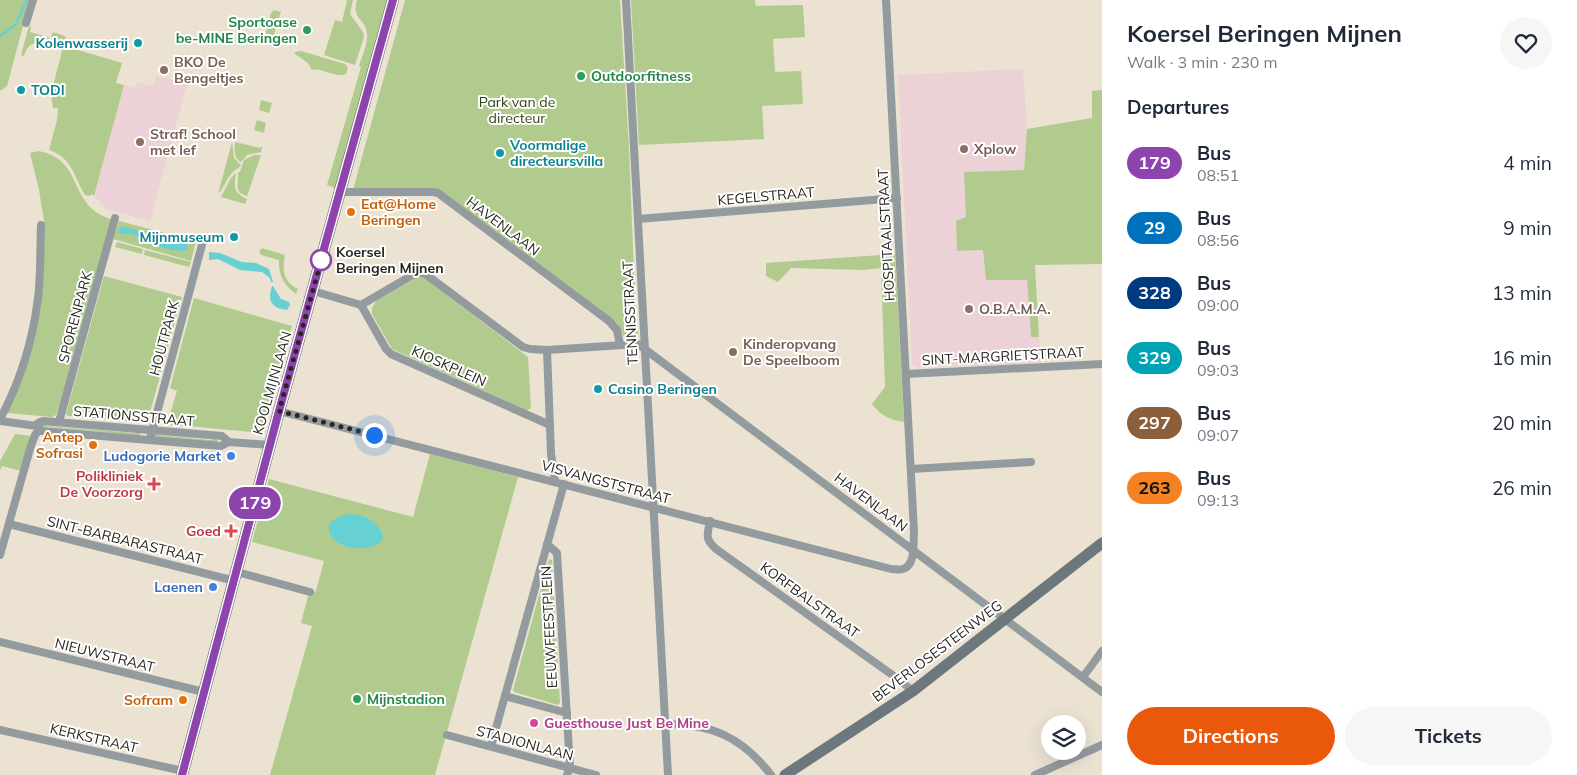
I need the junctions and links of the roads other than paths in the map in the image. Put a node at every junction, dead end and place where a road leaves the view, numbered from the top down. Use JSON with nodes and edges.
{"nodes":[{"id":1,"x":32,"y":0,"type":"edge"},
{"id":2,"x":393,"y":0,"type":"edge"},
{"id":3,"x":626,"y":0,"type":"edge"},
{"id":4,"x":886,"y":0,"type":"edge"},
{"id":5,"x":26,"y":22,"type":"dead end"},
{"id":6,"x":340,"y":192,"type":"junction"},
{"id":7,"x":896,"y":198,"type":"junction"},
{"id":8,"x":115,"y":218,"type":"dead end"},
{"id":9,"x":638,"y":219,"type":"junction"},
{"id":10,"x":41,"y":224,"type":"dead end"},
{"id":11,"x":203,"y":241,"type":"dead end"},
{"id":12,"x":313,"y":291,"type":"junction"},
{"id":13,"x":361,"y":305,"type":"junction"},
{"id":14,"x":620,"y":345,"type":"junction"},
{"id":15,"x":644,"y":347,"type":"junction"},
{"id":16,"x":547,"y":350,"type":"junction"},
{"id":17,"x":1102,"y":364,"type":"edge"},
{"id":18,"x":906,"y":374,"type":"junction"},
{"id":19,"x":279,"y":411,"type":"junction"},
{"id":20,"x":0,"y":420,"type":"edge"},
{"id":21,"x":59,"y":422,"type":"junction"},
{"id":22,"x":550,"y":425,"type":"junction"},
{"id":23,"x":38,"y":428,"type":"junction"},
{"id":24,"x":152,"y":431,"type":"junction"},
{"id":25,"x":149,"y":440,"type":"junction"},
{"id":26,"x":229,"y":442,"type":"junction"},
{"id":27,"x":270,"y":445,"type":"junction"},
{"id":28,"x":1031,"y":462,"type":"dead end"},
{"id":29,"x":911,"y":468,"type":"junction"},
{"id":30,"x":554,"y":481,"type":"junction"},
{"id":31,"x":564,"y":484,"type":"junction"},
{"id":32,"x":652,"y":508,"type":"junction"},
{"id":33,"x":710,"y":522,"type":"junction"},
{"id":34,"x":9,"y":524,"type":"junction"},
{"id":35,"x":1102,"y":543,"type":"edge"},
{"id":36,"x":547,"y":544,"type":"junction"},
{"id":37,"x":913,"y":549,"type":"junction"},
{"id":38,"x":0,"y":554,"type":"edge"},
{"id":39,"x":236,"y":576,"type":"junction"},
{"id":40,"x":310,"y":592,"type":"dead end"},
{"id":41,"x":1006,"y":618,"type":"junction"},
{"id":42,"x":0,"y":642,"type":"edge"},
{"id":43,"x":1102,"y":650,"type":"edge"},
{"id":44,"x":1083,"y":677,"type":"junction"},
{"id":45,"x":913,"y":691,"type":"junction"},
{"id":46,"x":204,"y":692,"type":"junction"},
{"id":47,"x":1102,"y":692,"type":"edge"},
{"id":48,"x":505,"y":696,"type":"junction"},
{"id":49,"x":566,"y":713,"type":"junction"},
{"id":50,"x":665,"y":724,"type":"junction"},
{"id":51,"x":0,"y":730,"type":"edge"},
{"id":52,"x":447,"y":735,"type":"dead end"},
{"id":53,"x":1102,"y":745,"type":"edge"},
{"id":54,"x":491,"y":746,"type":"junction"},
{"id":55,"x":568,"y":771,"type":"edge"},
{"id":56,"x":183,"y":773,"type":"edge"},
{"id":57,"x":596,"y":775,"type":"edge"},
{"id":58,"x":668,"y":775,"type":"edge"},
{"id":59,"x":771,"y":775,"type":"edge"},
{"id":60,"x":785,"y":775,"type":"edge"},
{"id":61,"x":1035,"y":775,"type":"edge"}],
"edges":[{"from":1,"to":5,"type":"street"},
{"from":2,"to":6,"type":"main road","name":"KOOLMIJNLAAN"},
{"from":3,"to":9,"type":"street","name":"TENNISSTRAAT"},
{"from":4,"to":7,"type":"street","name":"HOSPITAALSTRAAT"},
{"from":6,"to":12,"type":"main road","name":"KOOLMIJNLAAN"},
{"from":6,"to":14,"type":"street","name":"HAVENLAAN"},
{"from":7,"to":9,"type":"street","name":"KEGELSTRAAT"},
{"from":7,"to":18,"type":"street","name":"HOSPITAALSTRAAT"},
{"from":8,"to":21,"type":"street","name":"SPORENPARK"},
{"from":9,"to":15,"type":"street","name":"TENNISSTRAAT"},
{"from":10,"to":20,"type":"street"},
{"from":11,"to":24,"type":"street","name":"HOUTPARK"},
{"from":12,"to":13,"type":"street"},
{"from":12,"to":19,"type":"main road","name":"KOOLMIJNLAAN"},
{"from":13,"to":16,"type":"street"},
{"from":13,"to":22,"type":"street","name":"KIOSKPLEIN"},
{"from":14,"to":15,"type":"street"},
{"from":14,"to":16,"type":"street"},
{"from":15,"to":32,"type":"street","name":"TENNISSTRAAT"},
{"from":15,"to":37,"type":"street","name":"HAVENLAAN"},
{"from":16,"to":22,"type":"street"},
{"from":17,"to":18,"type":"street","name":"SINT-MARGRIETSTRAAT"},
{"from":18,"to":29,"type":"street","name":"HOSPITAALSTRAAT"},
{"from":19,"to":27,"type":"main road","name":"KOOLMIJNLAAN"},
{"from":19,"to":30,"type":"street","name":"VISVANGSTSTRAAT"},
{"from":20,"to":23,"type":"street","name":"STATIONSSTRAAT"},
{"from":21,"to":23,"type":"street","name":"STATIONSSTRAAT"},
{"from":21,"to":24,"type":"street","name":"STATIONSSTRAAT"},
{"from":22,"to":30,"type":"street"},
{"from":23,"to":25,"type":"street","name":"STATIONSSTRAAT"},
{"from":23,"to":34,"type":"street"},
{"from":24,"to":25,"type":"street","name":"HOUTPARK"},
{"from":24,"to":26,"type":"street","name":"STATIONSSTRAAT"},
{"from":25,"to":26,"type":"street","name":"STATIONSSTRAAT"},
{"from":26,"to":27,"type":"street","name":"STATIONSSTRAAT"},
{"from":27,"to":39,"type":"main road","name":"KOOLMIJNLAAN"},
{"from":28,"to":29,"type":"street"},
{"from":29,"to":37,"type":"street","name":"HOSPITAALSTRAAT"},
{"from":30,"to":31,"type":"street","name":"VISVANGSTSTRAAT"},
{"from":31,"to":32,"type":"street","name":"VISVANGSTSTRAAT"},
{"from":31,"to":36,"type":"street","name":"EEUWFEESTPLEIN"},
{"from":32,"to":33,"type":"street","name":"VISVANGSTSTRAAT"},
{"from":32,"to":50,"type":"street","name":"TENNISSTRAAT"},
{"from":33,"to":37,"type":"street","name":"VISVANGSTSTRAAT"},
{"from":33,"to":45,"type":"street","name":"KORFBALSTRAAT"},
{"from":34,"to":38,"type":"street"},
{"from":34,"to":39,"type":"street","name":"SINT-BARBARASTRAAT"},
{"from":35,"to":41,"type":"street","name":"BEVERLOSESTEENWEG"},
{"from":36,"to":48,"type":"street","name":"EEUWFEESTPLEIN"},
{"from":36,"to":49,"type":"street","name":"EEUWFEESTPLEIN"},
{"from":37,"to":41,"type":"street","name":"HAVENLAAN"},
{"from":39,"to":40,"type":"street","name":"SINT-BARBARASTRAAT"},
{"from":39,"to":46,"type":"main road","name":"KOOLMIJNLAAN"},
{"from":41,"to":44,"type":"street","name":"HAVENLAAN"},
{"from":41,"to":45,"type":"street","name":"BEVERLOSESTEENWEG"},
{"from":42,"to":46,"type":"street","name":"NIEUWSTRAAT"},
{"from":43,"to":44,"type":"street"},
{"from":44,"to":47,"type":"street","name":"HAVENLAAN"},
{"from":45,"to":60,"type":"street","name":"BEVERLOSESTEENWEG"},
{"from":46,"to":56,"type":"main road","name":"KOOLMIJNLAAN"},
{"from":48,"to":49,"type":"street","name":"EEUWFEESTPLEIN"},
{"from":48,"to":54,"type":"street","name":"EEUWFEESTPLEIN"},
{"from":49,"to":55,"type":"street","name":"EEUWFEESTPLEIN"},
{"from":50,"to":58,"type":"street","name":"TENNISSTRAAT"},
{"from":50,"to":59,"type":"street"},
{"from":51,"to":56,"type":"street","name":"KERKSTRAAT"},
{"from":52,"to":54,"type":"street","name":"STADIONLAAN"},
{"from":53,"to":61,"type":"street"},
{"from":54,"to":55,"type":"street","name":"STADIONLAAN"},
{"from":55,"to":57,"type":"street","name":"STADIONLAAN"}]}
